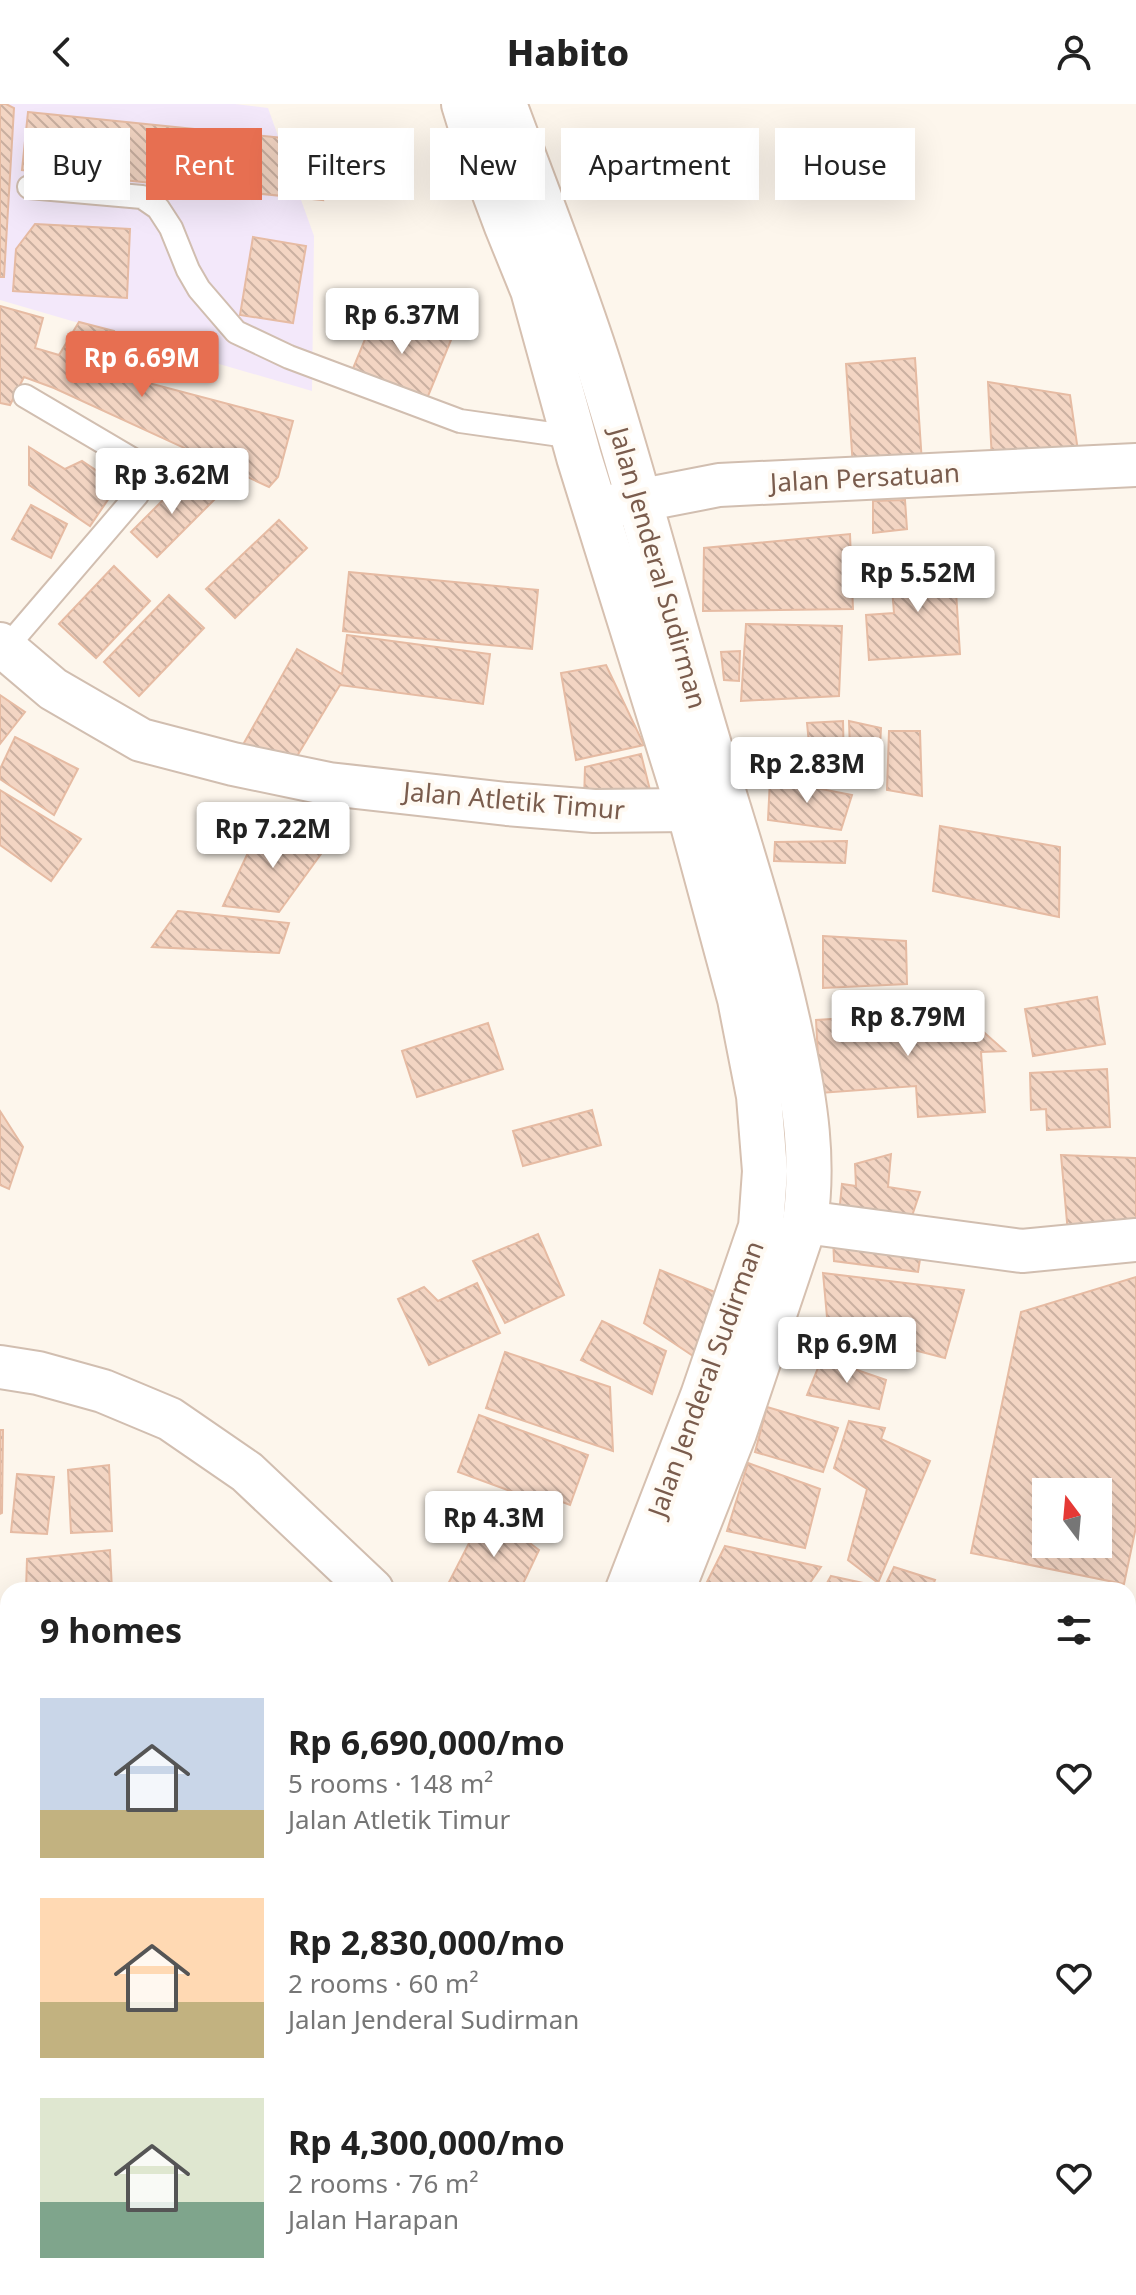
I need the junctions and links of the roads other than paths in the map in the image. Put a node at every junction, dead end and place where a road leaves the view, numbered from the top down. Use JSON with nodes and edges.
{"nodes":[{"id":1,"x":464,"y":104,"type":"edge"},
{"id":2,"x":504,"y":104,"type":"edge"},
{"id":3,"x":130,"y":196,"type":"edge"},
{"id":4,"x":25,"y":396,"type":"dead end"},
{"id":5,"x":574,"y":437,"type":"junction"},
{"id":6,"x":1136,"y":465,"type":"edge"},
{"id":7,"x":639,"y":500,"type":"junction"},
{"id":8,"x":597,"y":508,"type":"junction"},
{"id":9,"x":3,"y":647,"type":"edge"},
{"id":10,"x":708,"y":806,"type":"junction"},
{"id":11,"x":805,"y":1222,"type":"junction"},
{"id":12,"x":1136,"y":1240,"type":"edge"},
{"id":13,"x":0,"y":1367,"type":"edge"},
{"id":14,"x":364,"y":1582,"type":"edge"},
{"id":15,"x":631,"y":1582,"type":"edge"},
{"id":16,"x":675,"y":1582,"type":"edge"}],
"edges":[{"from":1,"to":5,"type":"main road","name":"Jalan Jenderal Sudirman"},
{"from":2,"to":7,"type":"main road","name":"Jalan Jenderal Sudirman"},
{"from":3,"to":5,"type":"lane"},
{"from":4,"to":9,"type":"lane"},
{"from":5,"to":8,"type":"main road","name":"Jalan Jenderal Sudirman"},
{"from":6,"to":7,"type":"street","name":"Jalan Persatuan"},
{"from":7,"to":8,"type":"street","name":"Jalan Persatuan"},
{"from":7,"to":10,"type":"main road","name":"Jalan Jenderal Sudirman"},
{"from":8,"to":10,"type":"main road","name":"Jalan Jenderal Sudirman"},
{"from":9,"to":10,"type":"street","name":"Jalan Atletik Timur"},
{"from":10,"to":11,"type":"main road","name":"Jalan Jenderal Sudirman"},
{"from":10,"to":15,"type":"main road","name":"Jalan Jenderal Sudirman"},
{"from":11,"to":12,"type":"street"},
{"from":11,"to":16,"type":"main road","name":"Jalan Jenderal Sudirman"},
{"from":13,"to":14,"type":"street"}]}
